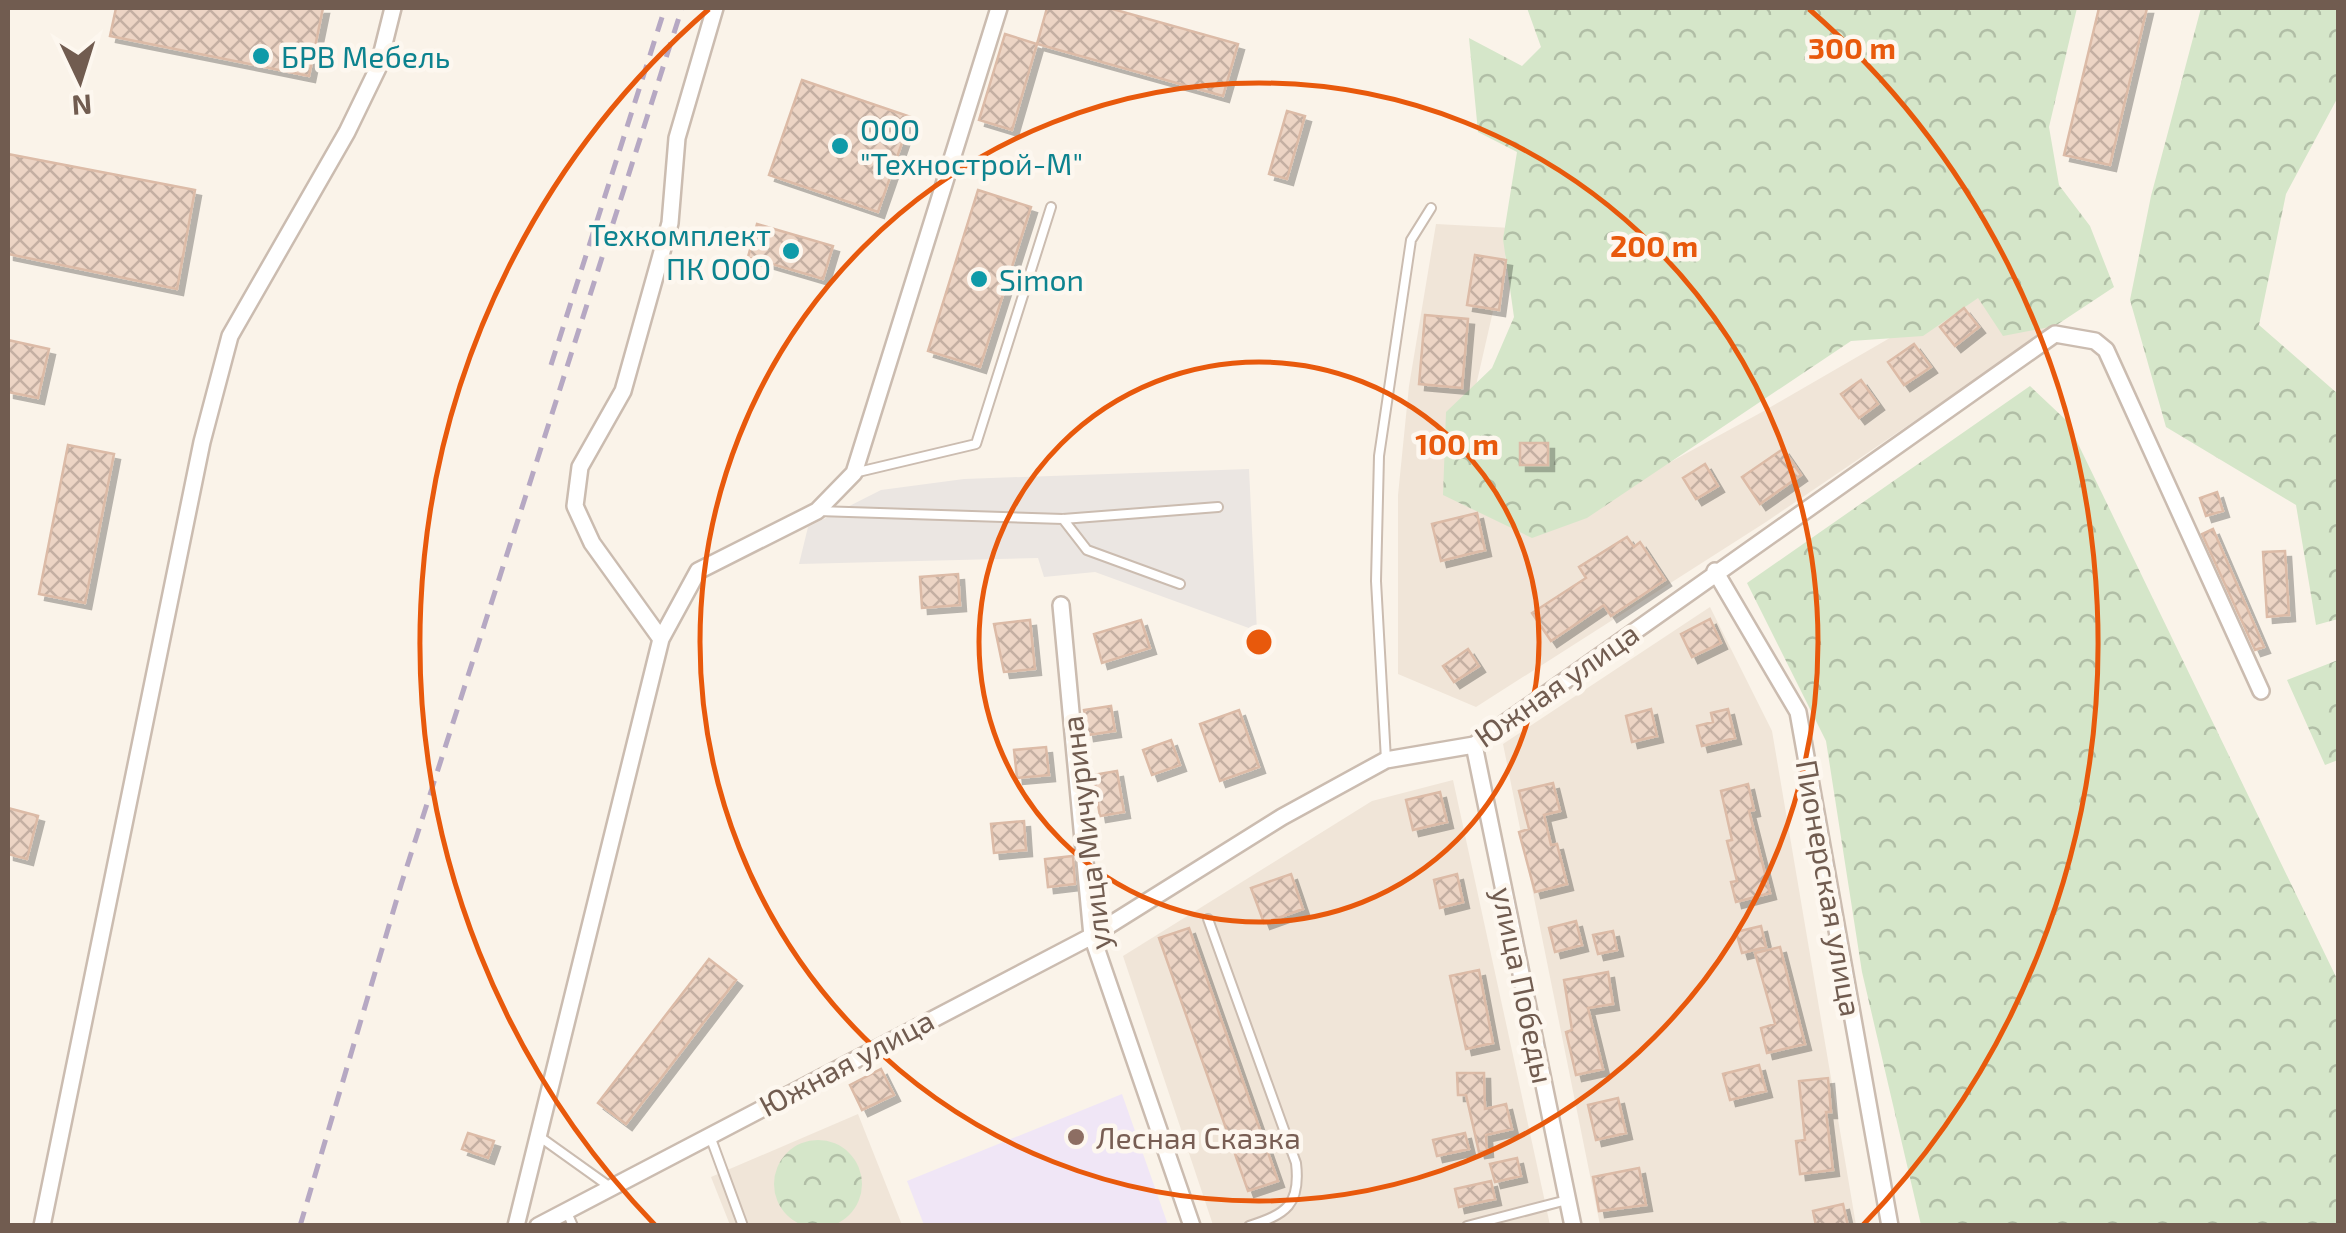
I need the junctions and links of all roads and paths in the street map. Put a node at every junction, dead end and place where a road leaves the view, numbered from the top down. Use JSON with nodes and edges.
{"nodes":[{"id":1,"x":393,"y":8,"type":"edge"},
{"id":2,"x":716,"y":8,"type":"edge"},
{"id":3,"x":999,"y":8,"type":"edge"},
{"id":4,"x":1051,"y":207,"type":"dead end"},
{"id":5,"x":1431,"y":208,"type":"dead end"},
{"id":6,"x":854,"y":473,"type":"junction"},
{"id":7,"x":1218,"y":507,"type":"dead end"},
{"id":8,"x":817,"y":511,"type":"junction"},
{"id":9,"x":1063,"y":519,"type":"junction"},
{"id":10,"x":1715,"y":571,"type":"junction"},
{"id":11,"x":1180,"y":584,"type":"dead end"},
{"id":12,"x":1061,"y":605,"type":"dead end"},
{"id":13,"x":661,"y":639,"type":"junction"},
{"id":14,"x":2260,"y":691,"type":"dead end"},
{"id":15,"x":1474,"y":746,"type":"junction"},
{"id":16,"x":1386,"y":760,"type":"junction"},
{"id":17,"x":1208,"y":919,"type":"dead end"},
{"id":18,"x":1092,"y":936,"type":"junction"},
{"id":19,"x":710,"y":1134,"type":"junction"},
{"id":20,"x":538,"y":1136,"type":"junction"},
{"id":21,"x":610,"y":1187,"type":"junction"},
{"id":22,"x":1568,"y":1200,"type":"junction"},
{"id":23,"x":569,"y":1218,"type":"edge"},
{"id":24,"x":42,"y":1226,"type":"edge"},
{"id":25,"x":516,"y":1226,"type":"edge"},
{"id":26,"x":538,"y":1226,"type":"edge"},
{"id":27,"x":743,"y":1226,"type":"edge"},
{"id":28,"x":1192,"y":1226,"type":"edge"},
{"id":29,"x":1248,"y":1226,"type":"edge"},
{"id":30,"x":1467,"y":1226,"type":"edge"},
{"id":31,"x":1573,"y":1226,"type":"edge"},
{"id":32,"x":1890,"y":1226,"type":"edge"}],
"edges":[{"from":1,"to":24,"type":"street"},
{"from":2,"to":13,"type":"street"},
{"from":3,"to":6,"type":"street"},
{"from":4,"to":6,"type":"lane"},
{"from":5,"to":16,"type":"lane"},
{"from":6,"to":8,"type":"street"},
{"from":7,"to":9,"type":"lane"},
{"from":8,"to":9,"type":"lane"},
{"from":8,"to":13,"type":"street"},
{"from":9,"to":11,"type":"lane"},
{"from":10,"to":14,"type":"street","name":"Южная улица"},
{"from":10,"to":15,"type":"street","name":"Южная улица"},
{"from":10,"to":32,"type":"street","name":"Пионерская улица"},
{"from":12,"to":18,"type":"street","name":"улица Мичурина"},
{"from":13,"to":20,"type":"street"},
{"from":15,"to":16,"type":"street","name":"Южная улица"},
{"from":15,"to":22,"type":"street","name":"улица Победы"},
{"from":16,"to":18,"type":"street","name":"Южная улица"},
{"from":17,"to":29,"type":"lane"},
{"from":18,"to":19,"type":"street","name":"Южная улица"},
{"from":18,"to":28,"type":"street","name":"улица Мичурина"},
{"from":19,"to":21,"type":"street","name":"Южная улица"},
{"from":19,"to":27,"type":"lane"},
{"from":20,"to":21,"type":"lane"},
{"from":20,"to":25,"type":"street"},
{"from":21,"to":23,"type":"street","name":"Южная улица"},
{"from":22,"to":30,"type":"lane"},
{"from":22,"to":31,"type":"street","name":"улица Победы"},
{"from":23,"to":26,"type":"street","name":"Южная улица"}]}
